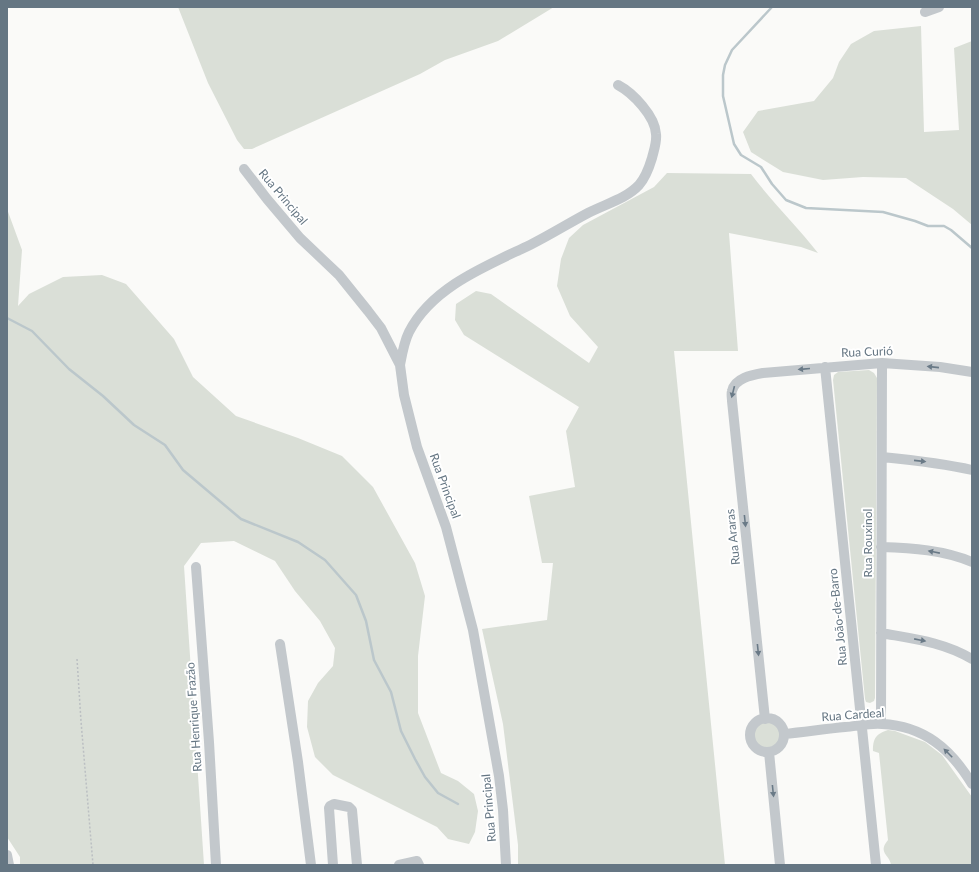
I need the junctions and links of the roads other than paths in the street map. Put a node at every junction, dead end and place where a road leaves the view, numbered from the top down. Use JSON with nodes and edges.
{"nodes":[{"id":1,"x":939,"y":7,"type":"edge"},
{"id":2,"x":924,"y":12,"type":"dead end"},
{"id":3,"x":618,"y":85,"type":"dead end"},
{"id":4,"x":244,"y":169,"type":"dead end"},
{"id":5,"x":882,"y":363,"type":"junction"},
{"id":6,"x":400,"y":364,"type":"junction"},
{"id":7,"x":825,"y":367,"type":"junction"},
{"id":8,"x":972,"y":372,"type":"edge"},
{"id":9,"x":763,"y":373,"type":"joint"},
{"id":10,"x":882,"y":457,"type":"junction"},
{"id":11,"x":972,"y":470,"type":"edge"},
{"id":12,"x":881,"y":547,"type":"junction"},
{"id":13,"x":972,"y":562,"type":"edge"},
{"id":14,"x":196,"y":568,"type":"dead end"},
{"id":15,"x":881,"y":633,"type":"junction"},
{"id":16,"x":280,"y":644,"type":"dead end"},
{"id":17,"x":972,"y":659,"type":"edge"},
{"id":18,"x":765,"y":719,"type":"junction"},
{"id":19,"x":881,"y":724,"type":"junction"},
{"id":20,"x":862,"y":726,"type":"junction"},
{"id":21,"x":784,"y":734,"type":"junction"},
{"id":22,"x":769,"y":752,"type":"junction"},
{"id":23,"x":972,"y":784,"type":"edge"},
{"id":24,"x":7,"y":855,"type":"edge"},
{"id":25,"x":10,"y":865,"type":"edge"},
{"id":26,"x":216,"y":865,"type":"edge"},
{"id":27,"x":312,"y":865,"type":"edge"},
{"id":28,"x":333,"y":865,"type":"edge"},
{"id":29,"x":357,"y":865,"type":"edge"},
{"id":30,"x":399,"y":865,"type":"edge"},
{"id":31,"x":419,"y":865,"type":"edge"},
{"id":32,"x":506,"y":865,"type":"edge"},
{"id":33,"x":780,"y":865,"type":"edge"},
{"id":34,"x":876,"y":865,"type":"edge"}],
"edges":[{"from":1,"to":2,"type":"street"},
{"from":3,"to":6,"type":"street"},
{"from":4,"to":6,"type":"street","name":"Rua Principal"},
{"from":5,"to":7,"type":"street","name":"Rua Curió"},
{"from":8,"to":5,"type":"street","name":"Rua Curió","one_way":true},
{"from":5,"to":10,"type":"street","name":"Rua Rouxinol"},
{"from":6,"to":32,"type":"street","name":"Rua Principal"},
{"from":7,"to":9,"type":"street","name":"Rua Curió","one_way":true},
{"from":7,"to":20,"type":"street","name":"Rua João-de-Barro"},
{"from":9,"to":18,"type":"street","name":"Rua Araras","one_way":true},
{"from":10,"to":11,"type":"street","one_way":true},
{"from":10,"to":12,"type":"street","name":"Rua Rouxinol"},
{"from":13,"to":12,"type":"street","one_way":true},
{"from":12,"to":15,"type":"street","name":"Rua Rouxinol"},
{"from":14,"to":26,"type":"street","name":"Rua Henrique Frazão"},
{"from":15,"to":17,"type":"street","one_way":true},
{"from":15,"to":19,"type":"street","name":"Rua Rouxinol"},
{"from":16,"to":27,"type":"street"},
{"from":18,"to":21,"type":"street"},
{"from":18,"to":22,"type":"street"},
{"from":19,"to":20,"type":"street","name":"Rua Cardeal"},
{"from":23,"to":19,"type":"street","name":"Rua Cardeal","one_way":true},
{"from":20,"to":21,"type":"street","name":"Rua Cardeal"},
{"from":20,"to":34,"type":"street","name":"Rua João-de-Barro"},
{"from":21,"to":22,"type":"street"},
{"from":22,"to":33,"type":"street","one_way":true},
{"from":24,"to":25,"type":"street"},
{"from":28,"to":29,"type":"street"},
{"from":30,"to":31,"type":"street"}]}
